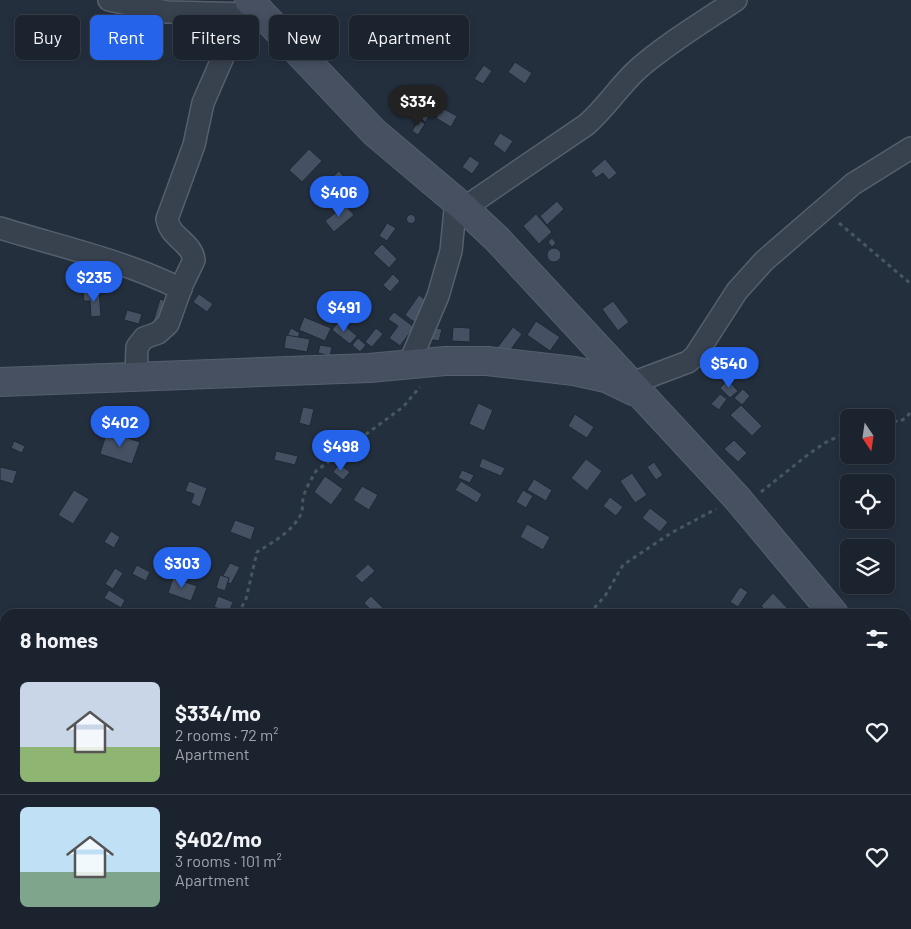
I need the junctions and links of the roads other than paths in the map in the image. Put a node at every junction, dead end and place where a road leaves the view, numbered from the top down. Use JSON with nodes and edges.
{"nodes":[{"id":1,"x":109,"y":0,"type":"edge"},
{"id":2,"x":736,"y":0,"type":"edge"},
{"id":3,"x":252,"y":10,"type":"edge"},
{"id":4,"x":911,"y":148,"type":"edge"},
{"id":5,"x":460,"y":204,"type":"junction"},
{"id":6,"x":0,"y":228,"type":"edge"},
{"id":7,"x":181,"y":289,"type":"junction"},
{"id":8,"x":410,"y":364,"type":"junction"},
{"id":9,"x":136,"y":376,"type":"junction"},
{"id":10,"x":0,"y":382,"type":"edge"},
{"id":11,"x":638,"y":389,"type":"junction"},
{"id":12,"x":830,"y":609,"type":"edge"}],
"edges":[{"from":1,"to":3,"type":"street"},
{"from":2,"to":5,"type":"street"},
{"from":3,"to":5,"type":"street"},
{"from":3,"to":7,"type":"street"},
{"from":4,"to":11,"type":"street"},
{"from":5,"to":8,"type":"street"},
{"from":5,"to":11,"type":"street"},
{"from":6,"to":7,"type":"street"},
{"from":7,"to":9,"type":"street"},
{"from":8,"to":9,"type":"street"},
{"from":8,"to":11,"type":"street"},
{"from":9,"to":10,"type":"street"},
{"from":11,"to":12,"type":"street"}]}
